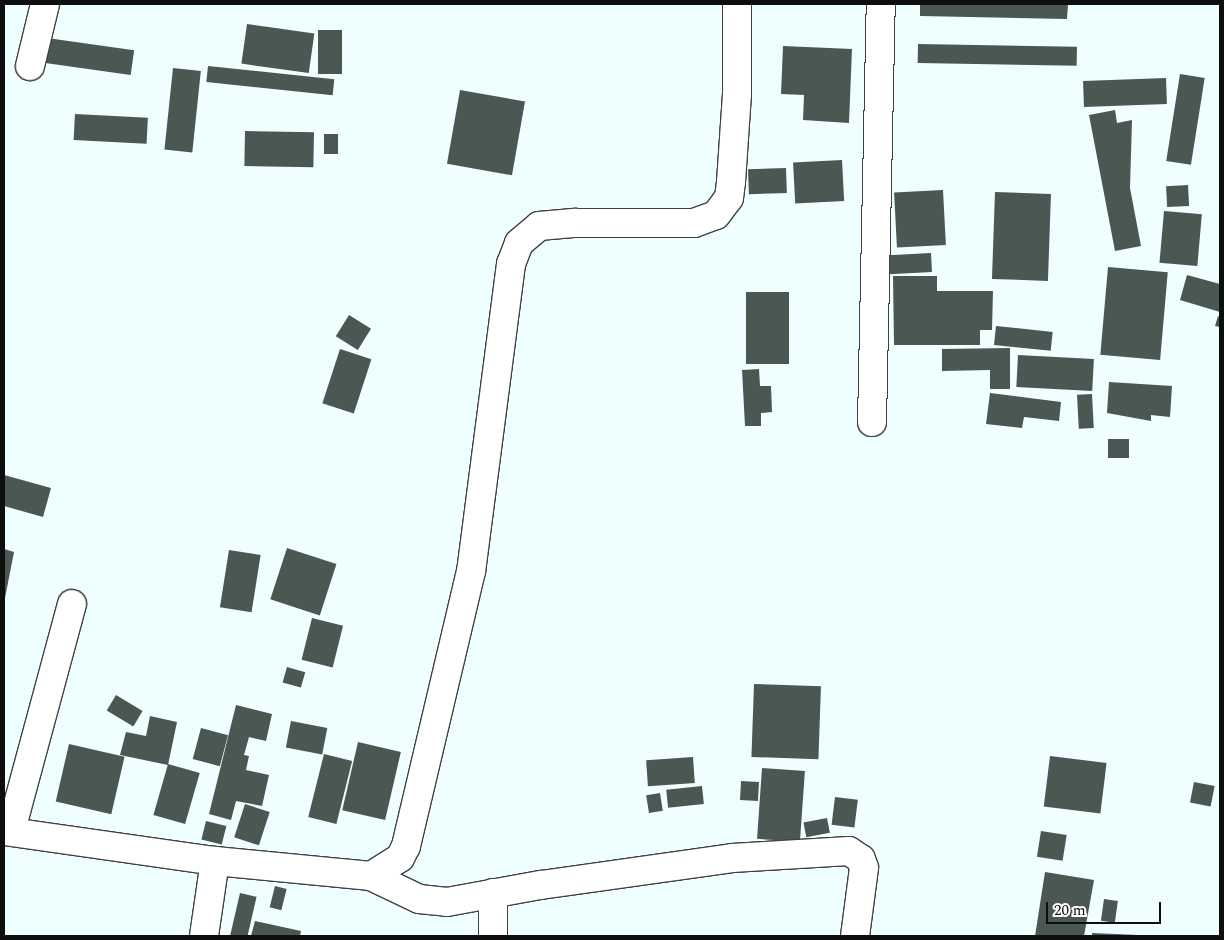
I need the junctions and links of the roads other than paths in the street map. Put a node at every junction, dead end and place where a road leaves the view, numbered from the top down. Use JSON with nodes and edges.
{"nodes":[{"id":1,"x":45,"y":4,"type":"edge"},
{"id":2,"x":737,"y":4,"type":"edge"},
{"id":3,"x":881,"y":4,"type":"edge"},
{"id":4,"x":30,"y":66,"type":"dead end"},
{"id":5,"x":872,"y":422,"type":"dead end"},
{"id":6,"x":72,"y":604,"type":"dead end"},
{"id":7,"x":8,"y":831,"type":"edge"},
{"id":8,"x":215,"y":861,"type":"junction"},
{"id":9,"x":371,"y":876,"type":"junction"},
{"id":10,"x":493,"y":893,"type":"junction"},
{"id":11,"x":204,"y":936,"type":"edge"},
{"id":12,"x":493,"y":936,"type":"edge"},
{"id":13,"x":855,"y":936,"type":"edge"}],
"edges":[{"from":1,"to":4,"type":"street"},
{"from":2,"to":9,"type":"street"},
{"from":3,"to":5,"type":"street"},
{"from":6,"to":7,"type":"street"},
{"from":7,"to":8,"type":"street"},
{"from":8,"to":9,"type":"street"},
{"from":8,"to":11,"type":"street"},
{"from":9,"to":10,"type":"street"},
{"from":10,"to":12,"type":"street"},
{"from":10,"to":13,"type":"street"}]}
